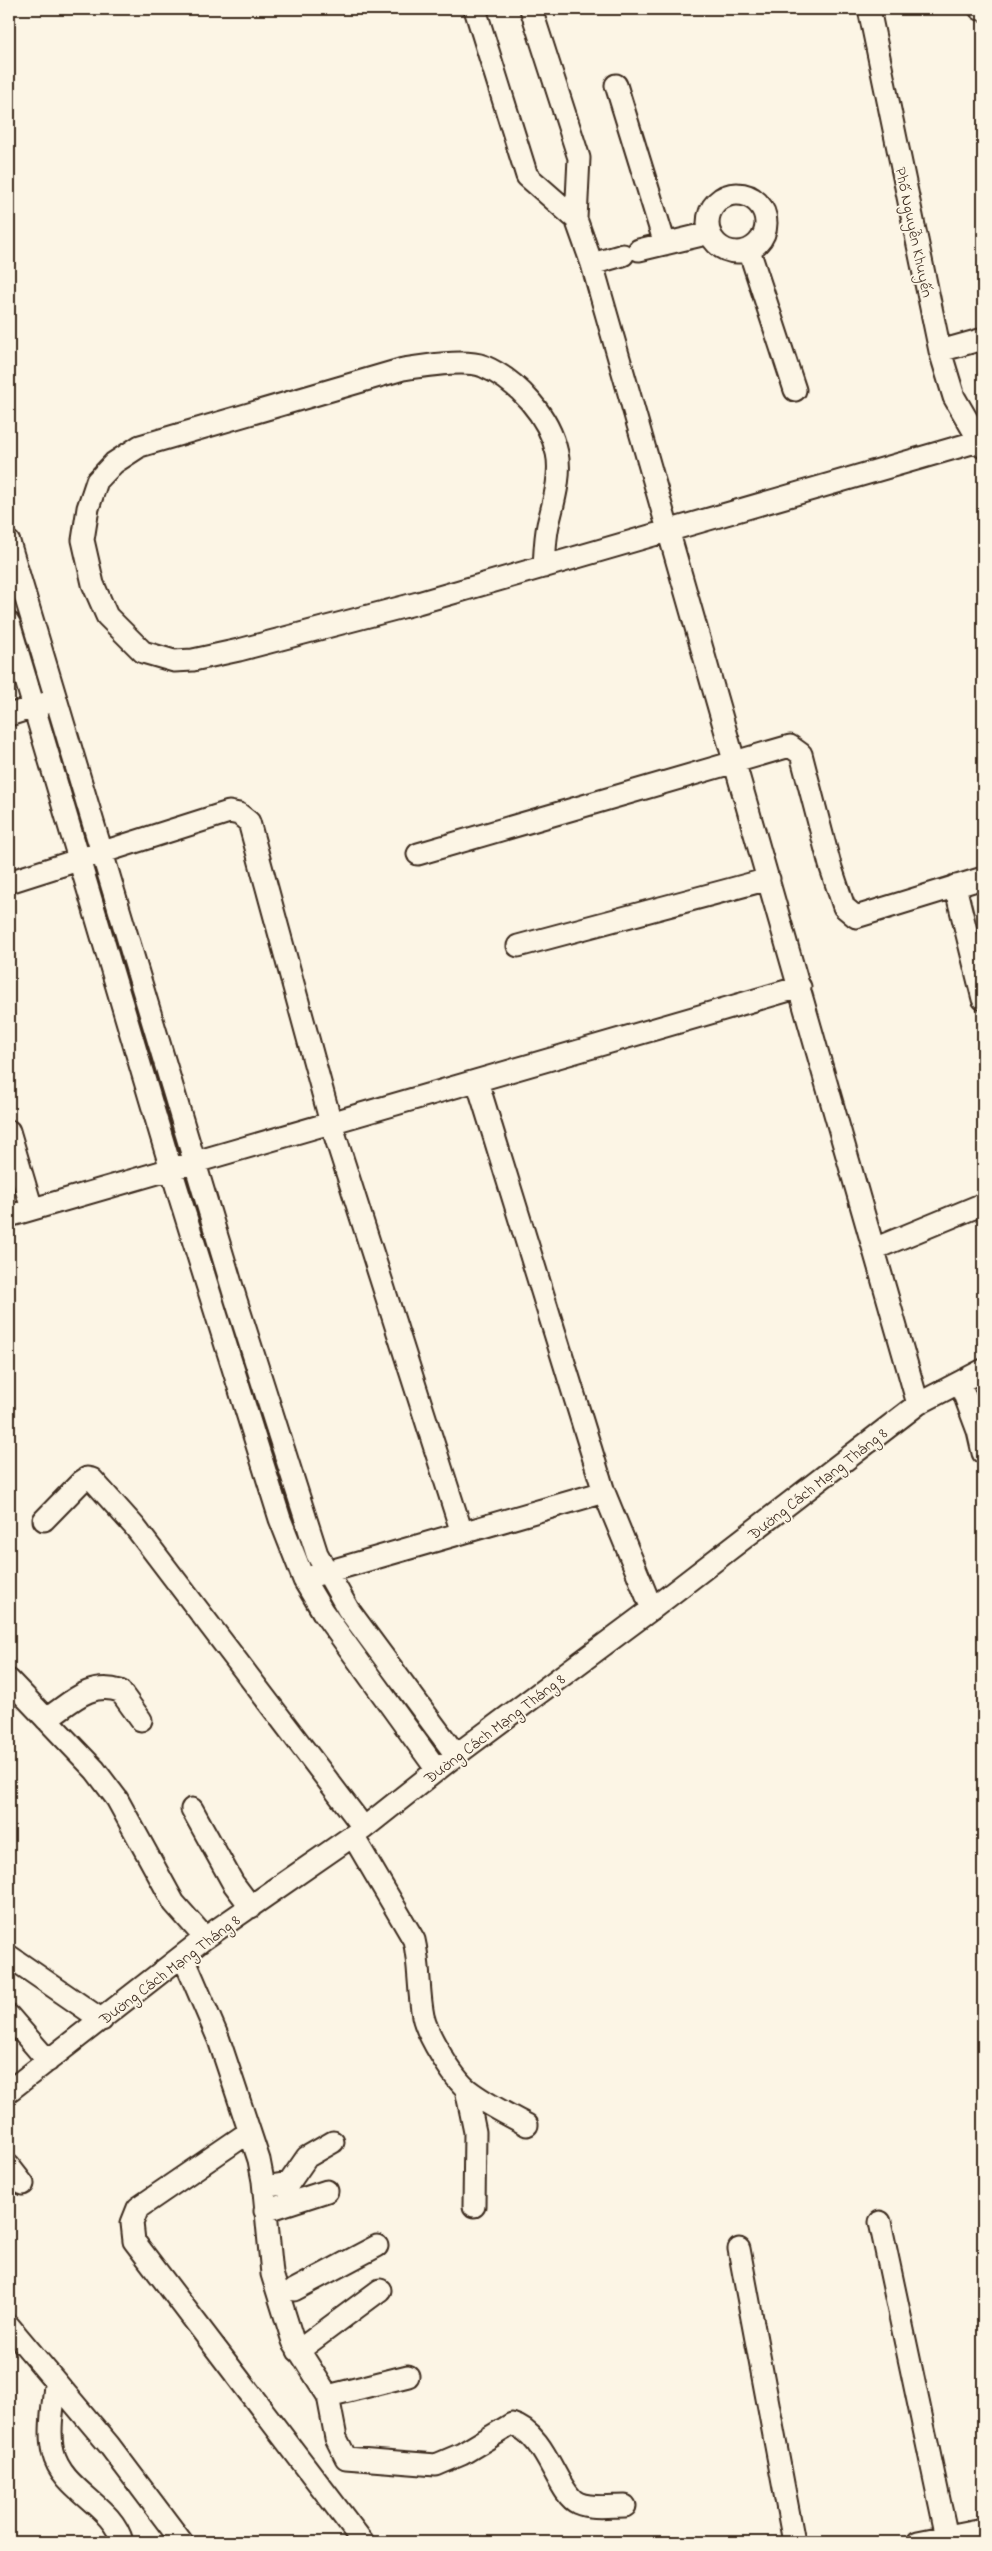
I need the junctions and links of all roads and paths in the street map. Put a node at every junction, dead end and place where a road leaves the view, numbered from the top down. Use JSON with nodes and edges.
{"nodes":[{"id":1,"x":475,"y":9,"type":"edge"},
{"id":2,"x":531,"y":9,"type":"edge"},
{"id":3,"x":869,"y":9,"type":"edge"},
{"id":4,"x":616,"y":85,"type":"dead end"},
{"id":5,"x":576,"y":219,"type":"junction"},
{"id":6,"x":710,"y":233,"type":"junction"},
{"id":7,"x":665,"y":244,"type":"junction"},
{"id":8,"x":749,"y":250,"type":"junction"},
{"id":9,"x":592,"y":264,"type":"junction"},
{"id":10,"x":983,"y":340,"type":"edge"},
{"id":11,"x":940,"y":351,"type":"junction"},
{"id":12,"x":795,"y":390,"type":"dead end"},
{"id":13,"x":981,"y":444,"type":"edge"},
{"id":14,"x":669,"y":532,"type":"junction"},
{"id":15,"x":9,"y":542,"type":"edge"},
{"id":16,"x":544,"y":567,"type":"junction"},
{"id":17,"x":9,"y":623,"type":"edge"},
{"id":18,"x":56,"y":700,"type":"junction"},
{"id":19,"x":34,"y":707,"type":"junction"},
{"id":20,"x":9,"y":715,"type":"edge"},
{"id":21,"x":735,"y":762,"type":"junction"},
{"id":22,"x":102,"y":852,"type":"junction"},
{"id":23,"x":418,"y":854,"type":"dead end"},
{"id":24,"x":79,"y":860,"type":"junction"},
{"id":25,"x":983,"y":878,"type":"edge"},
{"id":26,"x":769,"y":879,"type":"junction"},
{"id":27,"x":9,"y":882,"type":"edge"},
{"id":28,"x":955,"y":886,"type":"junction"},
{"id":29,"x":518,"y":946,"type":"dead end"},
{"id":30,"x":800,"y":987,"type":"junction"},
{"id":31,"x":983,"y":999,"type":"edge"},
{"id":32,"x":477,"y":1080,"type":"junction"},
{"id":33,"x":332,"y":1123,"type":"junction"},
{"id":34,"x":9,"y":1131,"type":"edge"},
{"id":35,"x":195,"y":1162,"type":"junction"},
{"id":36,"x":172,"y":1169,"type":"junction"},
{"id":37,"x":983,"y":1204,"type":"edge"},
{"id":38,"x":32,"y":1210,"type":"junction"},
{"id":39,"x":9,"y":1216,"type":"edge"},
{"id":40,"x":874,"y":1249,"type":"junction"},
{"id":41,"x":236,"y":1300,"type":"junction"},
{"id":42,"x":214,"y":1307,"type":"junction"},
{"id":43,"x":983,"y":1370,"type":"edge"},
{"id":44,"x":960,"y":1383,"type":"junction"},
{"id":45,"x":918,"y":1404,"type":"junction"},
{"id":46,"x":983,"y":1453,"type":"edge"},
{"id":47,"x":604,"y":1492,"type":"junction"},
{"id":48,"x":44,"y":1520,"type":"dead end"},
{"id":49,"x":462,"y":1533,"type":"junction"},
{"id":50,"x":326,"y":1571,"type":"junction"},
{"id":51,"x":304,"y":1580,"type":"junction"},
{"id":52,"x":652,"y":1610,"type":"junction"},
{"id":53,"x":9,"y":1680,"type":"edge"},
{"id":54,"x":46,"y":1719,"type":"junction"},
{"id":55,"x":141,"y":1720,"type":"dead end"},
{"id":56,"x":456,"y":1755,"type":"junction"},
{"id":57,"x":437,"y":1770,"type":"junction"},
{"id":58,"x":192,"y":1809,"type":"dead end"},
{"id":59,"x":359,"y":1832,"type":"junction"},
{"id":60,"x":250,"y":1907,"type":"junction"},
{"id":61,"x":206,"y":1938,"type":"junction"},
{"id":62,"x":9,"y":1956,"type":"edge"},
{"id":63,"x":183,"y":1956,"type":"junction"},
{"id":64,"x":9,"y":2016,"type":"edge"},
{"id":65,"x":102,"y":2020,"type":"junction"},
{"id":66,"x":48,"y":2061,"type":"junction"},
{"id":67,"x":466,"y":2089,"type":"junction"},
{"id":68,"x":9,"y":2091,"type":"edge"},
{"id":69,"x":527,"y":2125,"type":"dead end"},
{"id":70,"x":249,"y":2132,"type":"junction"},
{"id":71,"x":333,"y":2142,"type":"dead end"},
{"id":72,"x":9,"y":2166,"type":"edge"},
{"id":73,"x":23,"y":2184,"type":"dead end"},
{"id":74,"x":264,"y":2187,"type":"junction"},
{"id":75,"x":327,"y":2192,"type":"dead end"},
{"id":76,"x":474,"y":2206,"type":"dead end"},
{"id":77,"x":265,"y":2211,"type":"junction"},
{"id":78,"x":880,"y":2222,"type":"dead end"},
{"id":79,"x":377,"y":2246,"type":"dead end"},
{"id":80,"x":738,"y":2249,"type":"dead end"},
{"id":81,"x":380,"y":2290,"type":"dead end"},
{"id":82,"x":286,"y":2293,"type":"junction"},
{"id":83,"x":9,"y":2326,"type":"edge"},
{"id":84,"x":298,"y":2351,"type":"junction"},
{"id":85,"x":408,"y":2376,"type":"dead end"},
{"id":86,"x":56,"y":2383,"type":"junction"},
{"id":87,"x":328,"y":2396,"type":"junction"},
{"id":88,"x":625,"y":2506,"type":"dead end"},
{"id":89,"x":983,"y":2529,"type":"edge"},
{"id":90,"x":948,"y":2539,"type":"edge"},
{"id":91,"x":122,"y":2542,"type":"edge"},
{"id":92,"x":182,"y":2542,"type":"edge"},
{"id":93,"x":363,"y":2542,"type":"edge"},
{"id":94,"x":794,"y":2542,"type":"edge"},
{"id":95,"x":918,"y":2542,"type":"edge"}],
"edges":[{"from":1,"to":5,"type":"street"},
{"from":2,"to":5,"type":"street"},
{"from":3,"to":11,"type":"street","name":"Phố Nguyễn Khuyến"},
{"from":4,"to":7,"type":"street"},
{"from":5,"to":9,"type":"street"},
{"from":6,"to":7,"type":"street"},
{"from":6,"to":8,"type":"street"},
{"from":6,"to":8,"type":"street"},
{"from":7,"to":9,"type":"street"},
{"from":8,"to":12,"type":"street"},
{"from":9,"to":14,"type":"street"},
{"from":10,"to":11,"type":"street"},
{"from":11,"to":13,"type":"street","name":"Phố Nguyễn Khuyến"},
{"from":13,"to":14,"type":"street"},
{"from":14,"to":16,"type":"street"},
{"from":14,"to":21,"type":"street"},
{"from":15,"to":18,"type":"street"},
{"from":16,"to":16,"type":"street"},
{"from":17,"to":19,"type":"street"},
{"from":18,"to":19,"type":"street"},
{"from":18,"to":22,"type":"street"},
{"from":19,"to":20,"type":"street"},
{"from":19,"to":24,"type":"street"},
{"from":21,"to":23,"type":"street"},
{"from":21,"to":26,"type":"street"},
{"from":21,"to":28,"type":"street"},
{"from":22,"to":24,"type":"street"},
{"from":22,"to":33,"type":"street"},
{"from":22,"to":35,"type":"street"},
{"from":24,"to":27,"type":"street"},
{"from":24,"to":36,"type":"street"},
{"from":25,"to":28,"type":"street"},
{"from":26,"to":29,"type":"street"},
{"from":26,"to":30,"type":"street"},
{"from":28,"to":31,"type":"street"},
{"from":30,"to":32,"type":"street"},
{"from":30,"to":40,"type":"street"},
{"from":32,"to":33,"type":"street"},
{"from":32,"to":47,"type":"street"},
{"from":33,"to":35,"type":"street"},
{"from":33,"to":49,"type":"street"},
{"from":34,"to":38,"type":"street"},
{"from":35,"to":36,"type":"street"},
{"from":35,"to":41,"type":"street"},
{"from":36,"to":38,"type":"street"},
{"from":36,"to":42,"type":"street"},
{"from":37,"to":40,"type":"street"},
{"from":38,"to":39,"type":"street"},
{"from":40,"to":45,"type":"street"},
{"from":41,"to":42,"type":"street"},
{"from":41,"to":50,"type":"street"},
{"from":42,"to":51,"type":"street"},
{"from":43,"to":44,"type":"street","name":"Đường Cách Mạng Tháng 8"},
{"from":44,"to":45,"type":"street","name":"Đường Cách Mạng Tháng 8"},
{"from":44,"to":46,"type":"street"},
{"from":45,"to":52,"type":"street","name":"Đường Cách Mạng Tháng 8"},
{"from":47,"to":49,"type":"street"},
{"from":47,"to":52,"type":"street"},
{"from":48,"to":59,"type":"street"},
{"from":49,"to":50,"type":"street"},
{"from":50,"to":51,"type":"street"},
{"from":50,"to":56,"type":"street"},
{"from":51,"to":57,"type":"street"},
{"from":52,"to":56,"type":"street","name":"Đường Cách Mạng Tháng 8"},
{"from":53,"to":54,"type":"street"},
{"from":54,"to":55,"type":"street"},
{"from":54,"to":61,"type":"street"},
{"from":56,"to":57,"type":"street","name":"Đường Cách Mạng Tháng 8"},
{"from":57,"to":59,"type":"street","name":"Đường Cách Mạng Tháng 8"},
{"from":58,"to":60,"type":"street"},
{"from":59,"to":60,"type":"street","name":"Đường Cách Mạng Tháng 8"},
{"from":59,"to":67,"type":"street"},
{"from":60,"to":61,"type":"street","name":"Đường Cách Mạng Tháng 8"},
{"from":61,"to":63,"type":"street","name":"Đường Cách Mạng Tháng 8"},
{"from":62,"to":65,"type":"street"},
{"from":63,"to":65,"type":"street","name":"Đường Cách Mạng Tháng 8"},
{"from":63,"to":70,"type":"street"},
{"from":64,"to":66,"type":"street"},
{"from":65,"to":66,"type":"street","name":"Đường Cách Mạng Tháng 8"},
{"from":66,"to":68,"type":"street","name":"Đường Cách Mạng Tháng 8"},
{"from":67,"to":69,"type":"street"},
{"from":67,"to":76,"type":"street"},
{"from":70,"to":74,"type":"street"},
{"from":70,"to":93,"type":"street"},
{"from":71,"to":74,"type":"street"},
{"from":72,"to":73,"type":"street"},
{"from":74,"to":77,"type":"street"},
{"from":75,"to":77,"type":"street"},
{"from":77,"to":82,"type":"street"},
{"from":78,"to":90,"type":"street"},
{"from":79,"to":82,"type":"street"},
{"from":80,"to":94,"type":"street"},
{"from":81,"to":84,"type":"street"},
{"from":82,"to":84,"type":"street"},
{"from":83,"to":86,"type":"street"},
{"from":84,"to":87,"type":"street"},
{"from":85,"to":87,"type":"street"},
{"from":86,"to":91,"type":"street"},
{"from":86,"to":92,"type":"street"},
{"from":87,"to":88,"type":"street"},
{"from":89,"to":90,"type":"street"},
{"from":90,"to":95,"type":"street"}]}
